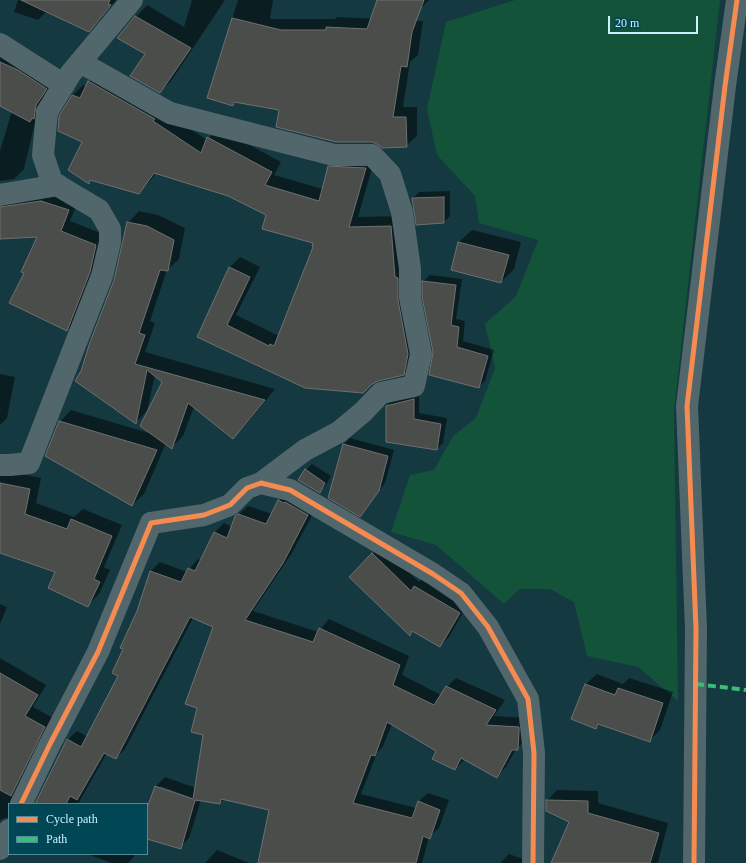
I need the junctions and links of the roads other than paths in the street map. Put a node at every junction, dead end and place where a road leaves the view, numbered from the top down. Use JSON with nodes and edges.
{"nodes":[{"id":1,"x":132,"y":0,"type":"edge"},
{"id":2,"x":738,"y":0,"type":"edge"},
{"id":3,"x":0,"y":44,"type":"edge"},
{"id":4,"x":80,"y":62,"type":"junction"},
{"id":5,"x":64,"y":84,"type":"junction"},
{"id":6,"x":58,"y":185,"type":"junction"},
{"id":7,"x":0,"y":195,"type":"edge"},
{"id":8,"x":0,"y":465,"type":"edge"},
{"id":9,"x":261,"y":483,"type":"junction"},
{"id":10,"x":21,"y":803,"type":"edge"},
{"id":11,"x":8,"y":832,"type":"edge"},
{"id":12,"x":0,"y":849,"type":"edge"},
{"id":13,"x":533,"y":863,"type":"edge"},
{"id":14,"x":694,"y":863,"type":"edge"}],
"edges":[{"from":1,"to":4,"type":"street"},
{"from":2,"to":14,"type":"street"},
{"from":3,"to":5,"type":"street"},
{"from":4,"to":5,"type":"street"},
{"from":4,"to":9,"type":"street"},
{"from":5,"to":6,"type":"street"},
{"from":6,"to":7,"type":"street"},
{"from":6,"to":8,"type":"street"},
{"from":9,"to":10,"type":"street"},
{"from":9,"to":13,"type":"street"},
{"from":11,"to":12,"type":"street"}]}
